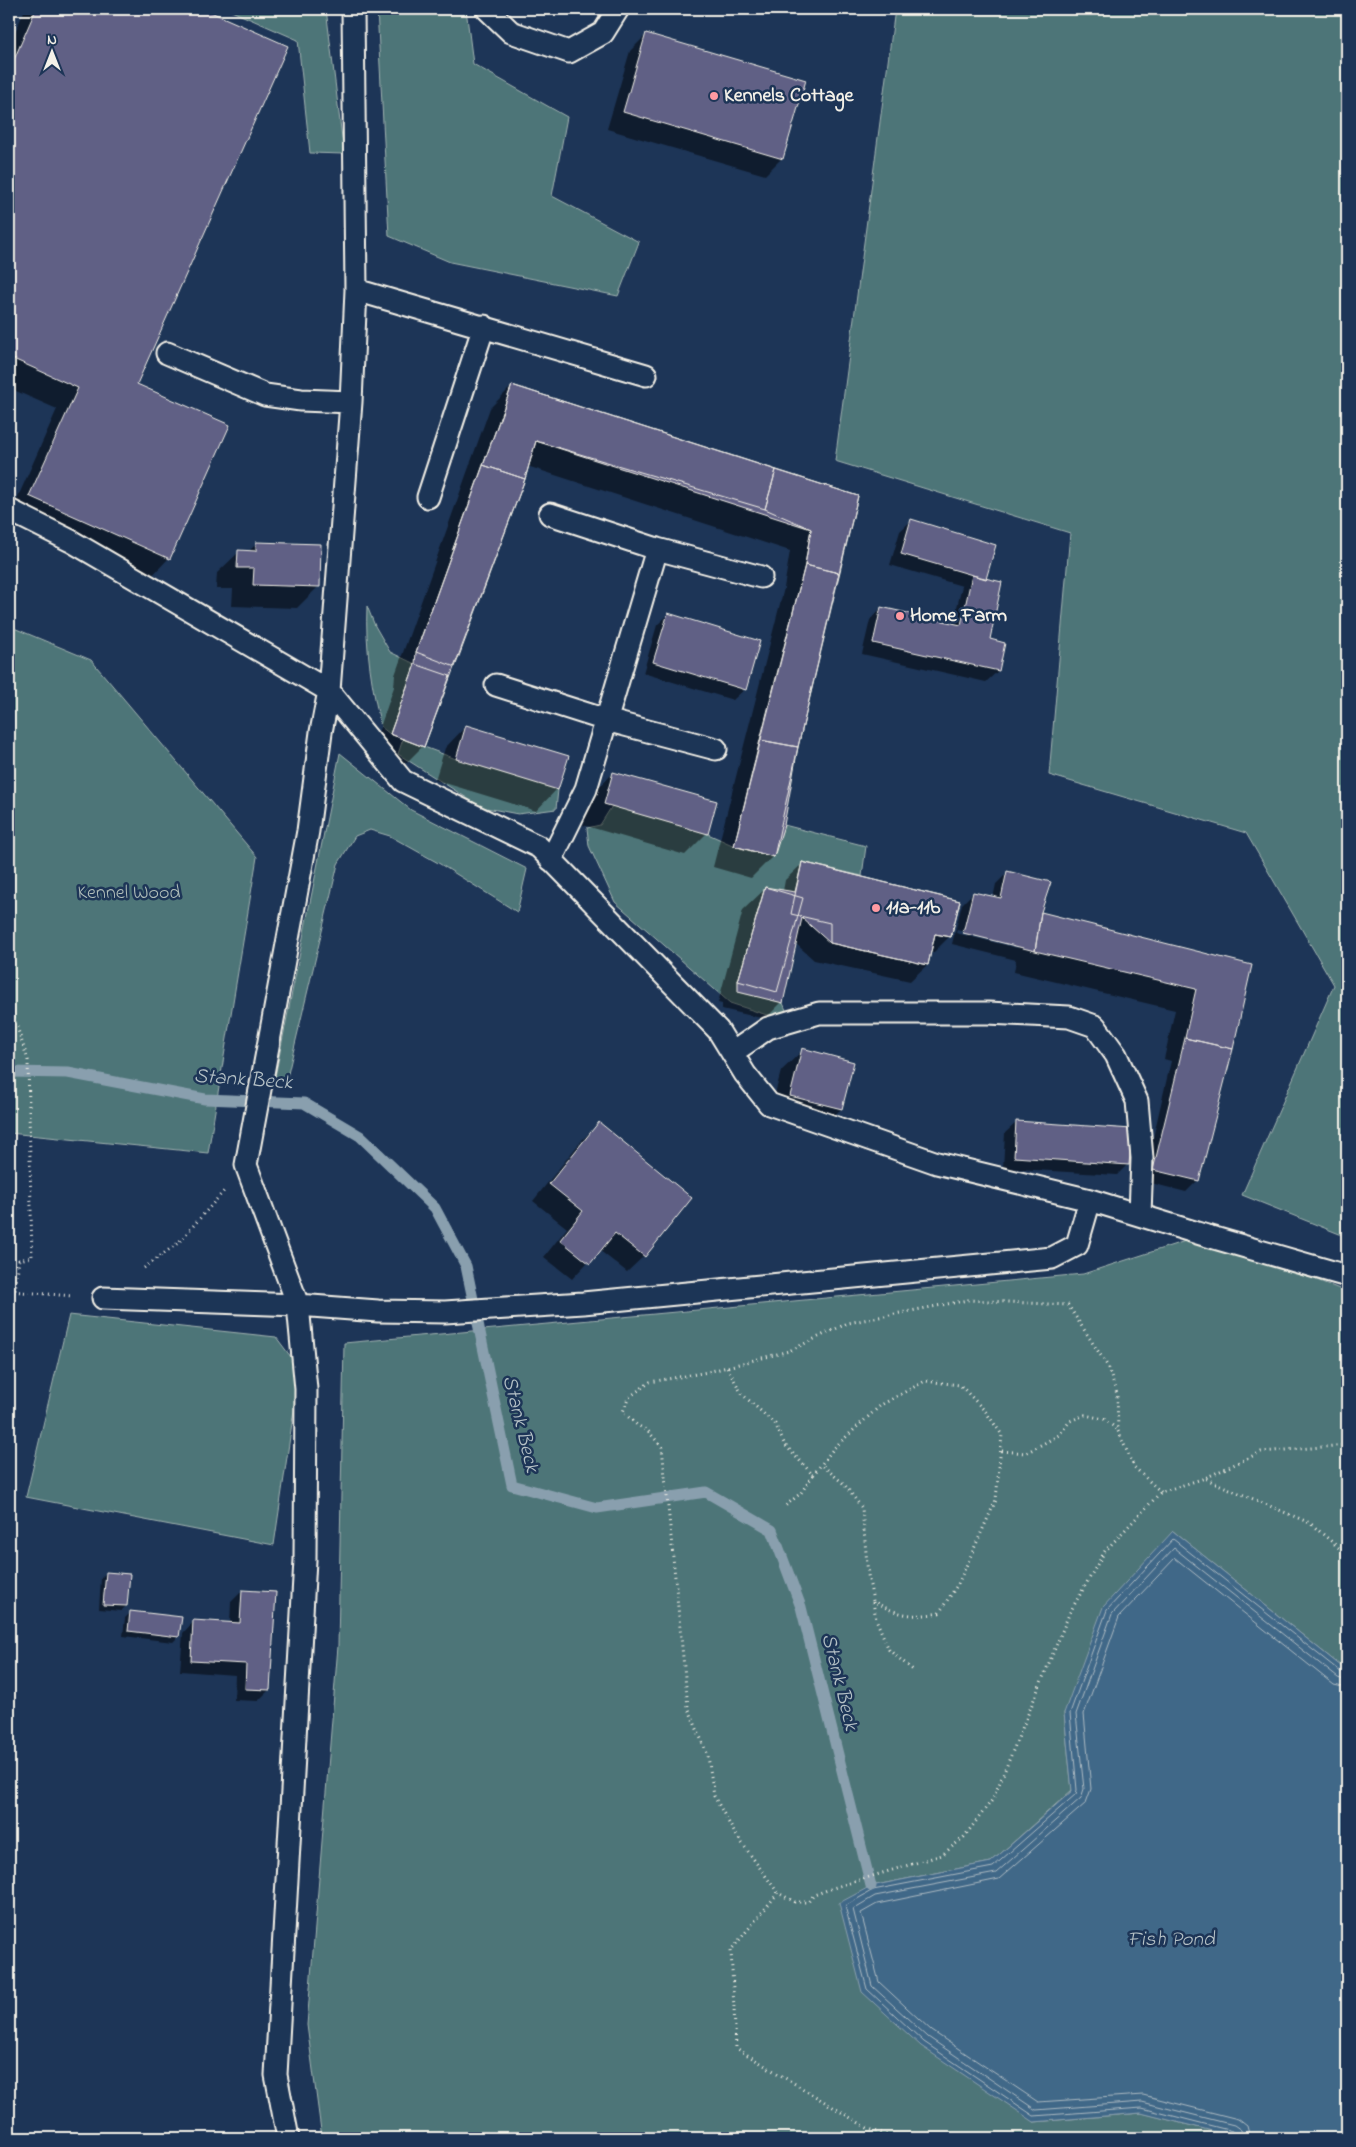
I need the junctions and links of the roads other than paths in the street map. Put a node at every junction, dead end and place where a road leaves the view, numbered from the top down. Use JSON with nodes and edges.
{"nodes":[{"id":1,"x":353,"y":9,"type":"edge"},
{"id":2,"x":487,"y":9,"type":"edge"},
{"id":3,"x":618,"y":9,"type":"edge"},
{"id":4,"x":356,"y":290,"type":"junction"},
{"id":5,"x":484,"y":326,"type":"junction"},
{"id":6,"x":168,"y":353,"type":"dead end"},
{"id":7,"x":646,"y":375,"type":"dead end"},
{"id":8,"x":351,"y":402,"type":"junction"},
{"id":9,"x":428,"y":497,"type":"dead end"},
{"id":10,"x":9,"y":510,"type":"edge"},
{"id":11,"x":550,"y":514,"type":"dead end"},
{"id":12,"x":657,"y":549,"type":"junction"},
{"id":13,"x":761,"y":577,"type":"dead end"},
{"id":14,"x":496,"y":685,"type":"dead end"},
{"id":15,"x":329,"y":690,"type":"junction"},
{"id":16,"x":606,"y":720,"type":"junction"},
{"id":17,"x":716,"y":749,"type":"dead end"},
{"id":18,"x":551,"y":860,"type":"junction"},
{"id":19,"x":732,"y":1053,"type":"junction"},
{"id":20,"x":1090,"y":1200,"type":"junction"},
{"id":21,"x":1140,"y":1215,"type":"junction"},
{"id":22,"x":1347,"y":1276,"type":"edge"},
{"id":23,"x":103,"y":1298,"type":"road end"},
{"id":24,"x":298,"y":1306,"type":"junction"},
{"id":25,"x":288,"y":2138,"type":"edge"}],
"edges":[{"from":1,"to":4,"type":"lane"},
{"from":2,"to":3,"type":"lane"},
{"from":4,"to":5,"type":"lane"},
{"from":4,"to":8,"type":"lane"},
{"from":5,"to":7,"type":"lane"},
{"from":5,"to":9,"type":"lane"},
{"from":6,"to":8,"type":"lane"},
{"from":8,"to":15,"type":"lane"},
{"from":10,"to":15,"type":"lane"},
{"from":11,"to":12,"type":"lane"},
{"from":12,"to":13,"type":"lane"},
{"from":12,"to":16,"type":"lane"},
{"from":14,"to":16,"type":"lane"},
{"from":15,"to":18,"type":"lane"},
{"from":15,"to":24,"type":"lane"},
{"from":16,"to":17,"type":"lane"},
{"from":16,"to":18,"type":"lane"},
{"from":18,"to":19,"type":"lane"},
{"from":19,"to":20,"type":"lane"},
{"from":19,"to":21,"type":"lane"},
{"from":20,"to":21,"type":"lane"},
{"from":20,"to":24,"type":"lane"},
{"from":21,"to":22,"type":"lane"},
{"from":23,"to":24,"type":"lane"},
{"from":24,"to":25,"type":"lane"}]}
